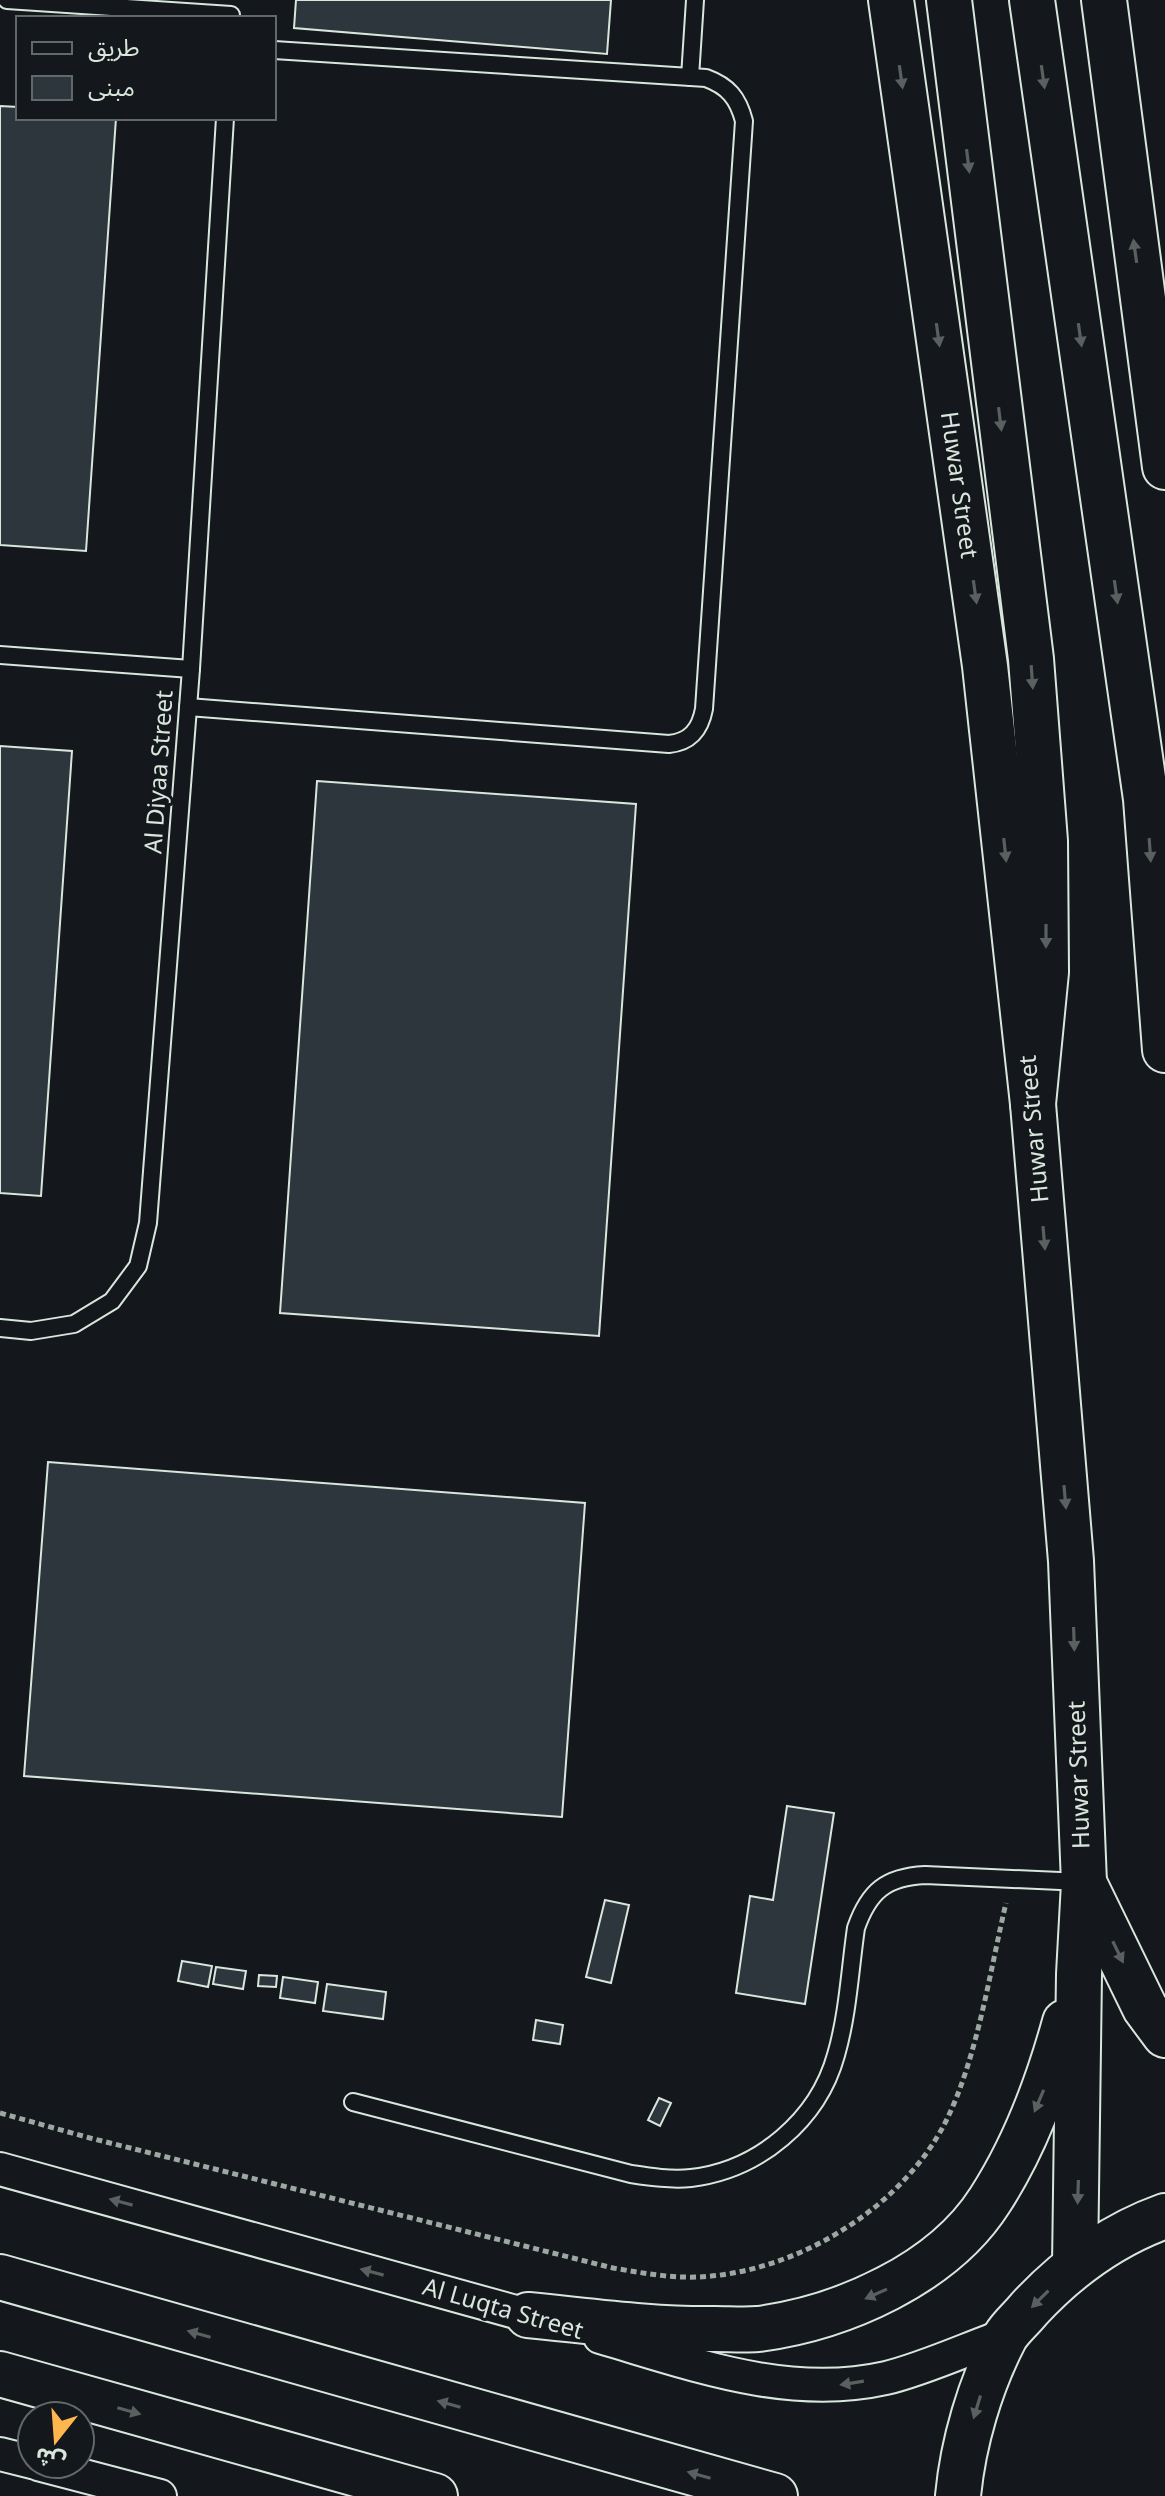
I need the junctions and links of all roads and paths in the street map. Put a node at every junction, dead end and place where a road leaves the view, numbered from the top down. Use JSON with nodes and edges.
{"nodes":[{"id":1,"x":7,"y":0,"type":"edge"},
{"id":2,"x":695,"y":0,"type":"edge"},
{"id":3,"x":891,"y":0,"type":"edge"},
{"id":4,"x":949,"y":0,"type":"edge"},
{"id":5,"x":1032,"y":0,"type":"edge"},
{"id":6,"x":1104,"y":0,"type":"edge"},
{"id":7,"x":231,"y":11,"type":"edge"},
{"id":8,"x":276,"y":50,"type":"edge"},
{"id":9,"x":690,"y":77,"type":"junction"},
{"id":10,"x":225,"y":120,"type":"edge"},
{"id":11,"x":1165,"y":467,"type":"edge"},
{"id":12,"x":0,"y":655,"type":"edge"},
{"id":13,"x":191,"y":669,"type":"junction"},
{"id":14,"x":188,"y":707,"type":"junction"},
{"id":15,"x":1165,"y":1050,"type":"edge"},
{"id":16,"x":1033,"y":1104,"type":"junction"},
{"id":17,"x":0,"y":1328,"type":"edge"},
{"id":18,"x":1084,"y":1883,"type":"junction"},
{"id":19,"x":1079,"y":1974,"type":"junction"},
{"id":20,"x":1165,"y":2035,"type":"edge"},
{"id":21,"x":353,"y":2102,"type":"dead end"},
{"id":22,"x":0,"y":2169,"type":"edge"},
{"id":23,"x":1165,"y":2216,"type":"edge"},
{"id":24,"x":1075,"y":2265,"type":"junction"},
{"id":25,"x":0,"y":2277,"type":"edge"},
{"id":26,"x":528,"y":2315,"type":"junction"},
{"id":27,"x":1006,"y":2335,"type":"junction"},
{"id":28,"x":0,"y":2374,"type":"edge"},
{"id":29,"x":96,"y":2479,"type":"edge"},
{"id":30,"x":160,"y":2496,"type":"edge"},
{"id":31,"x":435,"y":2496,"type":"edge"},
{"id":32,"x":775,"y":2496,"type":"edge"},
{"id":33,"x":958,"y":2496,"type":"edge"}],
"edges":[{"from":1,"to":7,"type":"lane"},
{"from":2,"to":9,"type":"lane"},
{"from":3,"to":16,"type":"main road","name":"Huwar Street","one_way":true},
{"from":4,"to":16,"type":"main road","one_way":true},
{"from":5,"to":15,"type":"main road","one_way":true},
{"from":11,"to":6,"type":"main road","one_way":true},
{"from":8,"to":9,"type":"lane"},
{"from":9,"to":14,"type":"lane"},
{"from":10,"to":13,"type":"lane","name":"Al Diyaa Street"},
{"from":12,"to":13,"type":"lane"},
{"from":13,"to":14,"type":"lane","name":"Al Diyaa Street"},
{"from":14,"to":17,"type":"lane","name":"Al Diyaa Street"},
{"from":16,"to":18,"type":"main road","name":"Huwar Street","one_way":true},
{"from":18,"to":19,"type":"main road","name":"Huwar Street"},
{"from":18,"to":20,"type":"main road","one_way":true},
{"from":18,"to":21,"type":"lane"},
{"from":19,"to":24,"type":"main road","name":"Huwar Street","one_way":true},
{"from":19,"to":26,"type":"main road","one_way":true},
{"from":26,"to":22,"type":"street","name":"Al Luqta Street","one_way":true},
{"from":23,"to":24,"type":"main road"},
{"from":24,"to":27,"type":"main road","one_way":true},
{"from":32,"to":25,"type":"main road","one_way":true},
{"from":27,"to":26,"type":"street","name":"Al Luqta Street","one_way":true},
{"from":27,"to":33,"type":"main road","one_way":true},
{"from":28,"to":31,"type":"main road","one_way":true},
{"from":29,"to":30,"type":"street"}]}
